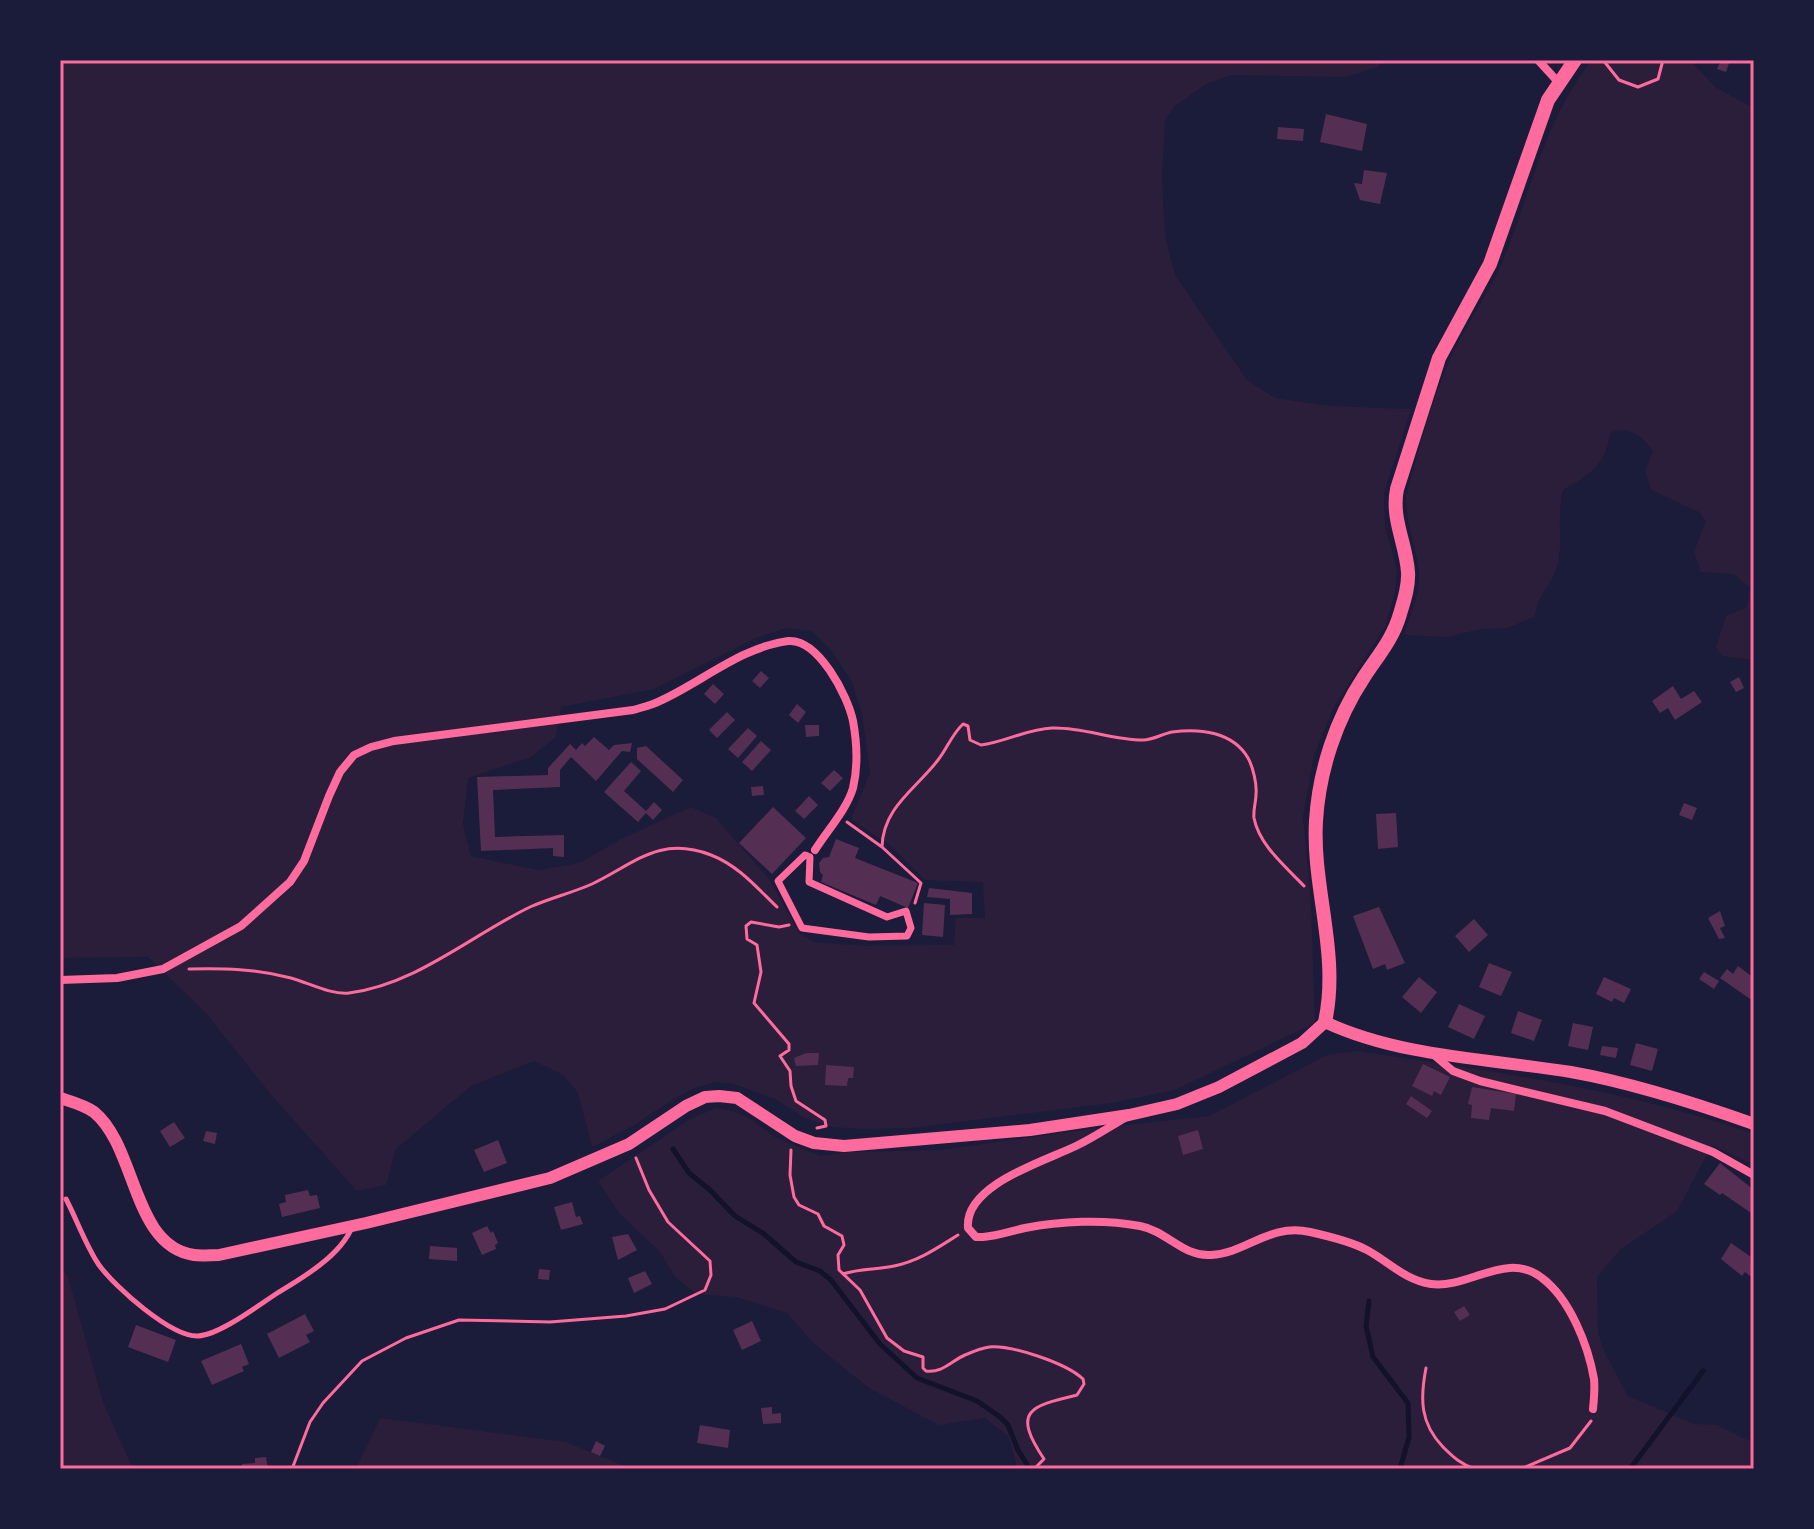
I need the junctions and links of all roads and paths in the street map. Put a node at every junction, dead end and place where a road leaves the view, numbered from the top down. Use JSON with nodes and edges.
{"nodes":[{"id":1,"x":1538,"y":60,"type":"edge"},
{"id":2,"x":1575,"y":60,"type":"edge"},
{"id":3,"x":1603,"y":60,"type":"edge"},
{"id":4,"x":1663,"y":60,"type":"edge"},
{"id":5,"x":1559,"y":83,"type":"junction"},
{"id":6,"x":838,"y":816,"type":"junction"},
{"id":7,"x":882,"y":847,"type":"junction"},
{"id":8,"x":815,"y":850,"type":"dead end"},
{"id":9,"x":1305,"y":887,"type":"dead end"},
{"id":10,"x":906,"y":911,"type":"junction"},
{"id":11,"x":784,"y":913,"type":"dead end"},
{"id":12,"x":789,"y":918,"type":"dead end"},
{"id":13,"x":163,"y":969,"type":"junction"},
{"id":14,"x":60,"y":980,"type":"edge"},
{"id":15,"x":1325,"y":1022,"type":"junction"},
{"id":16,"x":1431,"y":1052,"type":"junction"},
{"id":17,"x":60,"y":1098,"type":"edge"},
{"id":18,"x":1129,"y":1115,"type":"junction"},
{"id":19,"x":1754,"y":1124,"type":"edge"},
{"id":20,"x":816,"y":1128,"type":"dead end"},
{"id":21,"x":795,"y":1136,"type":"junction"},
{"id":22,"x":629,"y":1144,"type":"junction"},
{"id":23,"x":1754,"y":1175,"type":"edge"},
{"id":24,"x":66,"y":1199,"type":"dead end"},
{"id":25,"x":352,"y":1226,"type":"junction"},
{"id":26,"x":968,"y":1228,"type":"junction"},
{"id":27,"x":842,"y":1274,"type":"junction"},
{"id":28,"x":1426,"y":1368,"type":"dead end"},
{"id":29,"x":1593,"y":1409,"type":"joint"},
{"id":30,"x":292,"y":1469,"type":"edge"},
{"id":31,"x":1034,"y":1469,"type":"edge"},
{"id":32,"x":1475,"y":1469,"type":"edge"},
{"id":33,"x":1521,"y":1469,"type":"edge"}],
"edges":[{"from":1,"to":5,"type":"street"},
{"from":2,"to":5,"type":"main road"},
{"from":3,"to":4,"type":"path"},
{"from":5,"to":15,"type":"main road"},
{"from":6,"to":7,"type":"path"},
{"from":6,"to":8,"type":"street"},
{"from":6,"to":13,"type":"street"},
{"from":7,"to":9,"type":"path"},
{"from":7,"to":10,"type":"path"},
{"from":10,"to":10,"type":"street"},
{"from":11,"to":13,"type":"path"},
{"from":12,"to":20,"type":"path"},
{"from":13,"to":14,"type":"street"},
{"from":15,"to":16,"type":"street"},
{"from":15,"to":18,"type":"street"},
{"from":16,"to":19,"type":"street"},
{"from":16,"to":23,"type":"street"},
{"from":17,"to":25,"type":"street"},
{"from":18,"to":21,"type":"street"},
{"from":18,"to":26,"type":"street"},
{"from":21,"to":22,"type":"street"},
{"from":21,"to":27,"type":"path"},
{"from":22,"to":25,"type":"street"},
{"from":22,"to":30,"type":"path"},
{"from":24,"to":25,"type":"lane"},
{"from":26,"to":27,"type":"path"},
{"from":26,"to":29,"type":"street"},
{"from":27,"to":31,"type":"path"},
{"from":28,"to":32,"type":"path"},
{"from":29,"to":33,"type":"path"}]}
